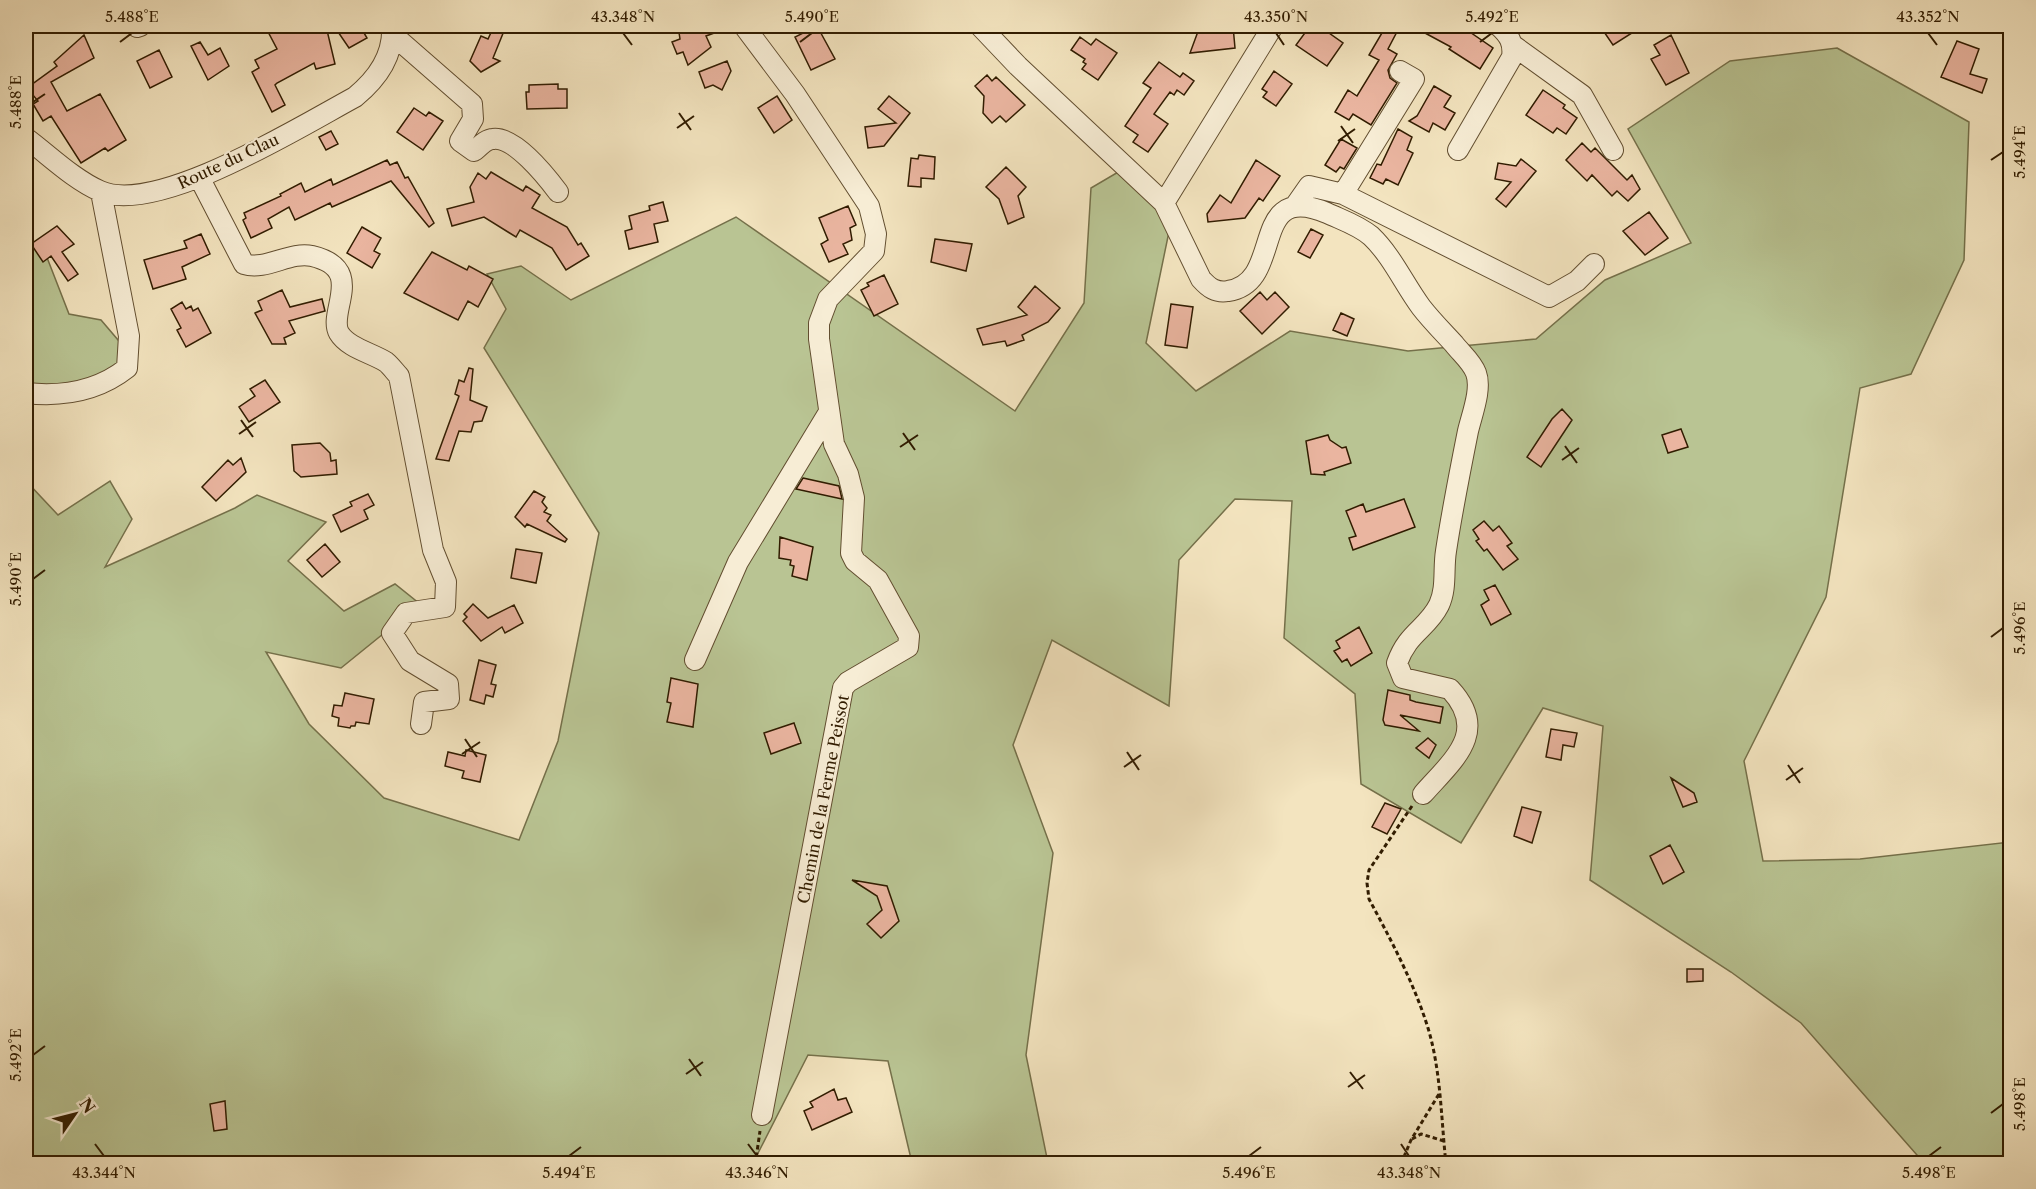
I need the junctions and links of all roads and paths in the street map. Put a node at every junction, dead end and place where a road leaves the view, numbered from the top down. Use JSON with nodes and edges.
{"nodes":[{"id":1,"x":744,"y":26,"type":"edge"},
{"id":2,"x":980,"y":26,"type":"edge"},
{"id":3,"x":1272,"y":26,"type":"edge"},
{"id":4,"x":1499,"y":26,"type":"edge"},
{"id":5,"x":393,"y":30,"type":"edge"},
{"id":6,"x":1514,"y":46,"type":"junction"},
{"id":7,"x":1400,"y":71,"type":"dead end"},
{"id":8,"x":26,"y":138,"type":"edge"},
{"id":9,"x":1458,"y":150,"type":"dead end"},
{"id":10,"x":1613,"y":150,"type":"dead end"},
{"id":11,"x":199,"y":177,"type":"junction"},
{"id":12,"x":101,"y":192,"type":"junction"},
{"id":13,"x":558,"y":192,"type":"dead end"},
{"id":14,"x":1343,"y":194,"type":"junction"},
{"id":15,"x":1164,"y":203,"type":"junction"},
{"id":16,"x":1295,"y":206,"type":"junction"},
{"id":17,"x":1594,"y":264,"type":"dead end"},
{"id":18,"x":26,"y":393,"type":"edge"},
{"id":19,"x":829,"y":412,"type":"junction"},
{"id":20,"x":695,"y":660,"type":"dead end"},
{"id":21,"x":420,"y":724,"type":"dead end"},
{"id":22,"x":1424,"y":794,"type":"joint"},
{"id":23,"x":1440,"y":1092,"type":"junction"},
{"id":24,"x":762,"y":1115,"type":"joint"},
{"id":25,"x":1411,"y":1140,"type":"junction"},
{"id":26,"x":1444,"y":1141,"type":"junction"},
{"id":27,"x":758,"y":1164,"type":"edge"},
{"id":28,"x":1401,"y":1164,"type":"edge"},
{"id":29,"x":1446,"y":1164,"type":"edge"}],
"edges":[{"from":1,"to":19,"type":"street","name":"Chemin de la Ferme Peissot"},
{"from":2,"to":15,"type":"street"},
{"from":3,"to":15,"type":"street"},
{"from":4,"to":6,"type":"street"},
{"from":5,"to":11,"type":"street","name":"Route du Clau"},
{"from":5,"to":13,"type":"street"},
{"from":6,"to":9,"type":"street"},
{"from":6,"to":10,"type":"street"},
{"from":7,"to":14,"type":"street"},
{"from":8,"to":12,"type":"street","name":"Route du Clau"},
{"from":11,"to":12,"type":"street","name":"Route du Clau"},
{"from":11,"to":21,"type":"street"},
{"from":12,"to":18,"type":"street"},
{"from":14,"to":16,"type":"street"},
{"from":14,"to":17,"type":"street"},
{"from":15,"to":16,"type":"street"},
{"from":16,"to":22,"type":"street"},
{"from":19,"to":20,"type":"street"},
{"from":19,"to":24,"type":"street","name":"Chemin de la Ferme Peissot"},
{"from":22,"to":23,"type":"path"},
{"from":23,"to":25,"type":"path"},
{"from":23,"to":26,"type":"path"},
{"from":24,"to":27,"type":"path"},
{"from":25,"to":26,"type":"path"},
{"from":25,"to":28,"type":"path"},
{"from":26,"to":29,"type":"path"}]}
